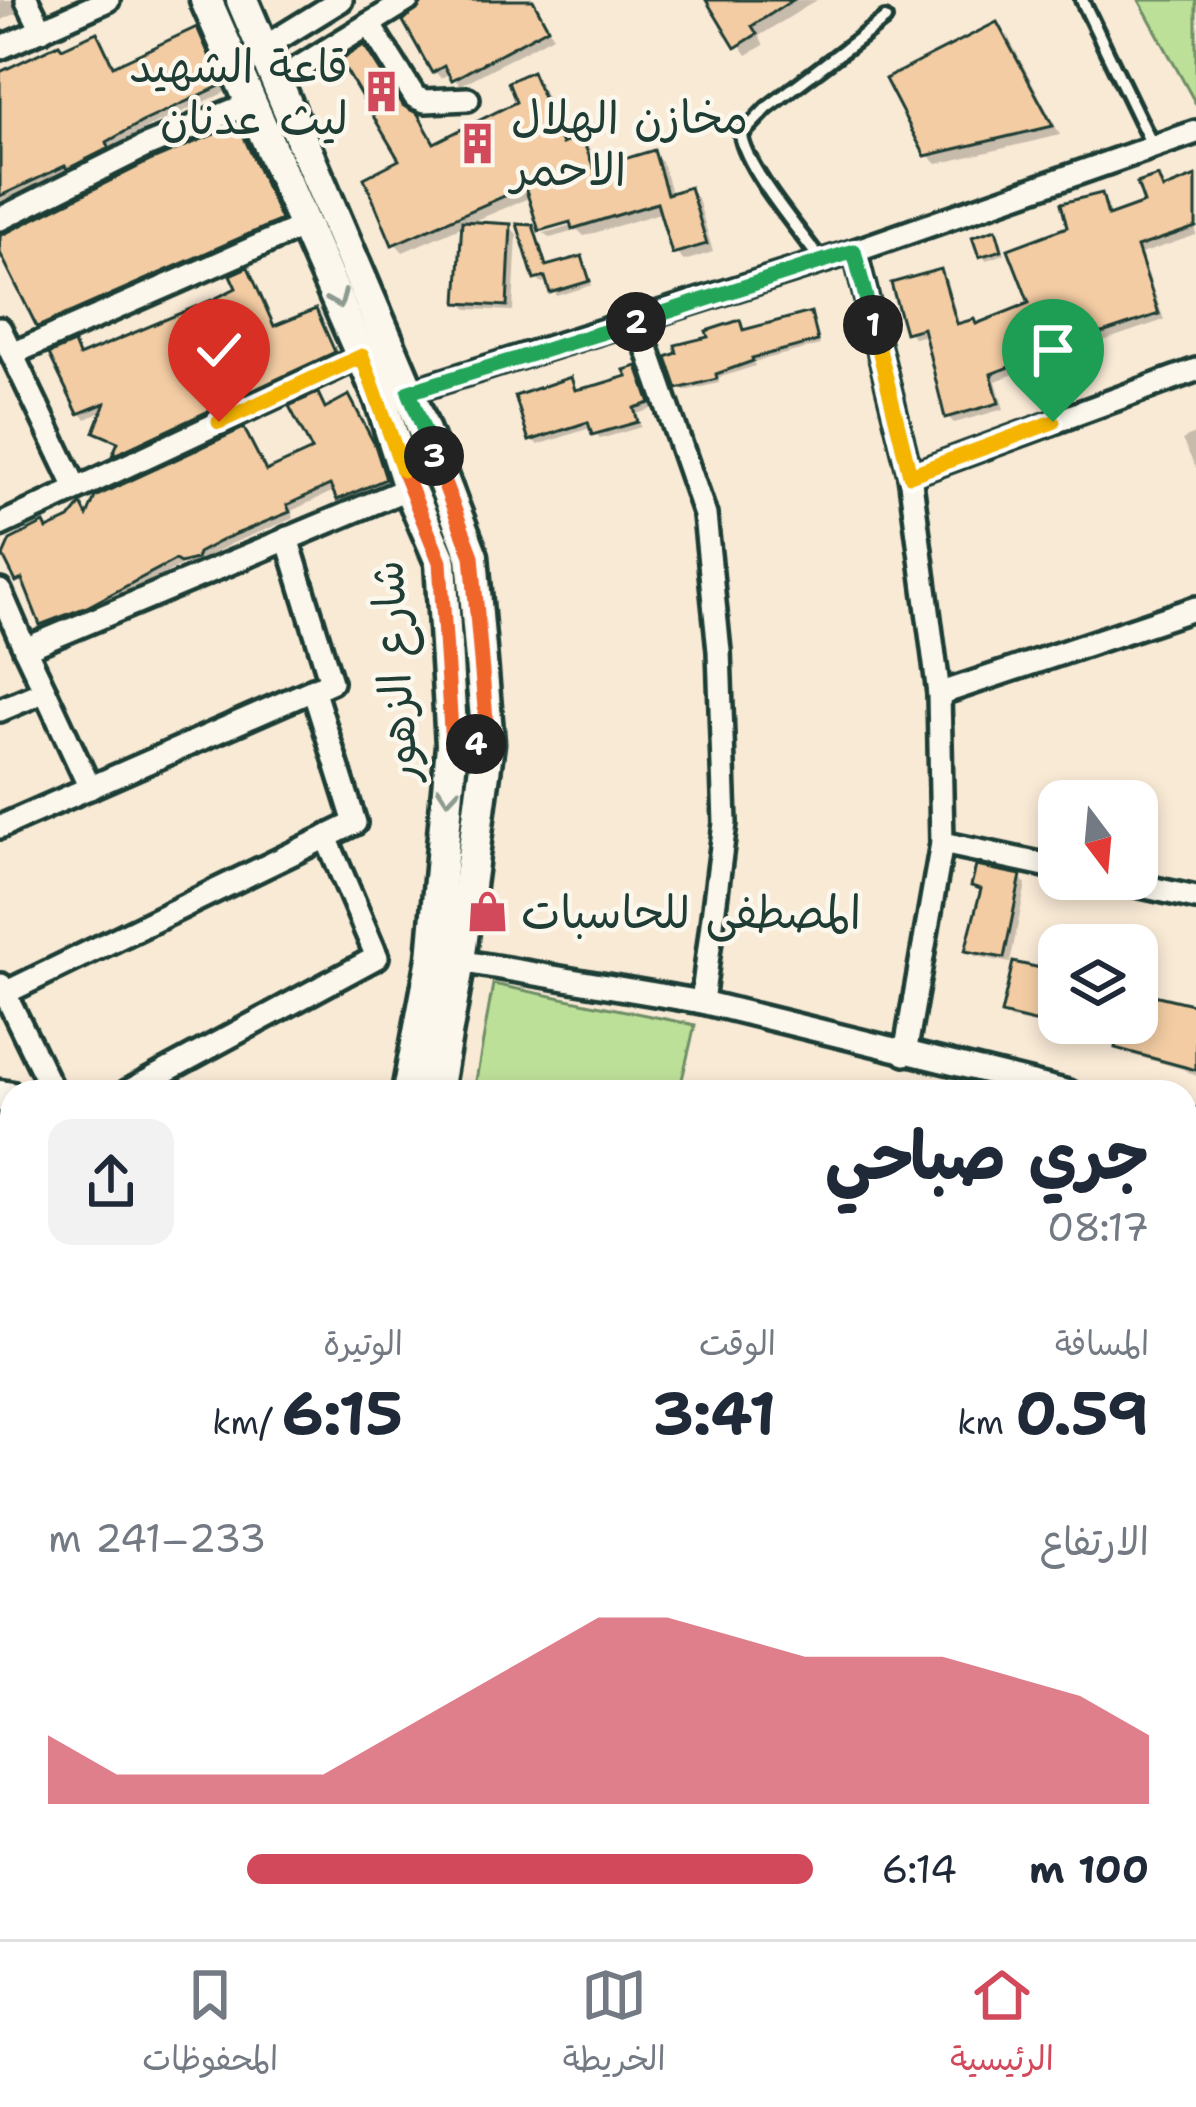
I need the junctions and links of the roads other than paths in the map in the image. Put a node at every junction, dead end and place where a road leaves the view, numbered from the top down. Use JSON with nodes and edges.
{"nodes":[{"id":1,"x":27,"y":0,"type":"edge"},
{"id":2,"x":108,"y":0,"type":"edge"},
{"id":3,"x":206,"y":0,"type":"edge"},
{"id":4,"x":242,"y":0,"type":"edge"},
{"id":5,"x":341,"y":0,"type":"edge"},
{"id":6,"x":408,"y":0,"type":"edge"},
{"id":7,"x":1082,"y":0,"type":"edge"},
{"id":8,"x":885,"y":20,"type":"dead end"},
{"id":9,"x":369,"y":24,"type":"junction"},
{"id":10,"x":42,"y":31,"type":"junction"},
{"id":11,"x":0,"y":48,"type":"edge"},
{"id":12,"x":263,"y":48,"type":"junction"},
{"id":13,"x":277,"y":81,"type":"junction"},
{"id":14,"x":468,"y":99,"type":"dead end"},
{"id":15,"x":251,"y":104,"type":"junction"},
{"id":16,"x":1196,"y":132,"type":"edge"},
{"id":17,"x":1154,"y":147,"type":"junction"},
{"id":18,"x":0,"y":219,"type":"edge"},
{"id":19,"x":306,"y":225,"type":"junction"},
{"id":20,"x":854,"y":251,"type":"junction"},
{"id":21,"x":822,"y":262,"type":"junction"},
{"id":22,"x":638,"y":322,"type":"junction"},
{"id":23,"x":0,"y":329,"type":"edge"},
{"id":24,"x":12,"y":354,"type":"junction"},
{"id":25,"x":362,"y":356,"type":"junction"},
{"id":26,"x":1196,"y":370,"type":"edge"},
{"id":27,"x":409,"y":392,"type":"junction"},
{"id":28,"x":910,"y":475,"type":"junction"},
{"id":29,"x":76,"y":488,"type":"junction"},
{"id":30,"x":410,"y":488,"type":"junction"},
{"id":31,"x":0,"y":525,"type":"edge"},
{"id":32,"x":287,"y":538,"type":"junction"},
{"id":33,"x":0,"y":591,"type":"edge"},
{"id":34,"x":1196,"y":608,"type":"edge"},
{"id":35,"x":25,"y":649,"type":"junction"},
{"id":36,"x":313,"y":689,"type":"junction"},
{"id":37,"x":45,"y":691,"type":"junction"},
{"id":38,"x":938,"y":694,"type":"junction"},
{"id":39,"x":0,"y":710,"type":"edge"},
{"id":40,"x":488,"y":743,"type":"junction"},
{"id":41,"x":452,"y":745,"type":"junction"},
{"id":42,"x":90,"y":788,"type":"junction"},
{"id":43,"x":0,"y":827,"type":"edge"},
{"id":44,"x":326,"y":837,"type":"junction"},
{"id":45,"x":942,"y":843,"type":"junction"},
{"id":46,"x":1038,"y":864,"type":"edge"},
{"id":47,"x":1158,"y":890,"type":"edge"},
{"id":48,"x":1196,"y":898,"type":"edge"},
{"id":49,"x":459,"y":961,"type":"junction"},
{"id":50,"x":2,"y":988,"type":"edge"},
{"id":51,"x":702,"y":1002,"type":"junction"},
{"id":52,"x":905,"y":1054,"type":"junction"},
{"id":53,"x":47,"y":1080,"type":"edge"},
{"id":54,"x":149,"y":1080,"type":"edge"},
{"id":55,"x":410,"y":1080,"type":"edge"},
{"id":56,"x":438,"y":1080,"type":"edge"},
{"id":57,"x":1018,"y":1080,"type":"edge"}],
"edges":[{"from":1,"to":10,"type":"street"},
{"from":2,"to":10,"type":"street"},
{"from":3,"to":15,"type":"main road","name":"شارع الزهور"},
{"from":4,"to":12,"type":"main road","name":"شارع الزهور"},
{"from":5,"to":12,"type":"street"},
{"from":6,"to":9,"type":"street"},
{"from":7,"to":17,"type":"lane"},
{"from":8,"to":21,"type":"lane"},
{"from":9,"to":13,"type":"street"},
{"from":9,"to":14,"type":"street"},
{"from":10,"to":11,"type":"street"},
{"from":12,"to":13,"type":"main road","name":"شارع الزهور"},
{"from":13,"to":27,"type":"main road","name":"شارع الزهور"},
{"from":15,"to":18,"type":"street"},
{"from":15,"to":19,"type":"main road","name":"شارع الزهور"},
{"from":16,"to":17,"type":"street"},
{"from":17,"to":20,"type":"street"},
{"from":19,"to":24,"type":"street"},
{"from":19,"to":25,"type":"main road","name":"شارع الزهور","one_way":true},
{"from":20,"to":21,"type":"street"},
{"from":20,"to":28,"type":"street"},
{"from":21,"to":22,"type":"street"},
{"from":22,"to":27,"type":"street"},
{"from":22,"to":51,"type":"street"},
{"from":23,"to":24,"type":"street"},
{"from":24,"to":29,"type":"street"},
{"from":25,"to":29,"type":"street"},
{"from":25,"to":30,"type":"main road","name":"شارع الزهور"},
{"from":26,"to":28,"type":"street"},
{"from":27,"to":40,"type":"main road","name":"شارع الزهور"},
{"from":28,"to":38,"type":"street"},
{"from":29,"to":31,"type":"street"},
{"from":30,"to":32,"type":"street"},
{"from":30,"to":41,"type":"main road","name":"شارع الزهور"},
{"from":32,"to":35,"type":"street"},
{"from":32,"to":36,"type":"street"},
{"from":33,"to":35,"type":"street"},
{"from":34,"to":38,"type":"street"},
{"from":35,"to":37,"type":"street"},
{"from":36,"to":42,"type":"street"},
{"from":36,"to":44,"type":"street"},
{"from":37,"to":39,"type":"street"},
{"from":37,"to":42,"type":"street"},
{"from":38,"to":45,"type":"street"},
{"from":40,"to":41,"type":"main road"},
{"from":40,"to":49,"type":"main road","name":"شارع الزهور"},
{"from":41,"to":55,"type":"main road","name":"شارع الزهور","one_way":true},
{"from":42,"to":43,"type":"street"},
{"from":44,"to":50,"type":"street"},
{"from":44,"to":54,"type":"street"},
{"from":45,"to":46,"type":"street"},
{"from":45,"to":52,"type":"street"},
{"from":47,"to":48,"type":"street"},
{"from":49,"to":51,"type":"street"},
{"from":49,"to":56,"type":"main road","name":"شارع الزهور"},
{"from":50,"to":53,"type":"street"},
{"from":51,"to":52,"type":"street"},
{"from":52,"to":57,"type":"street"}]}
